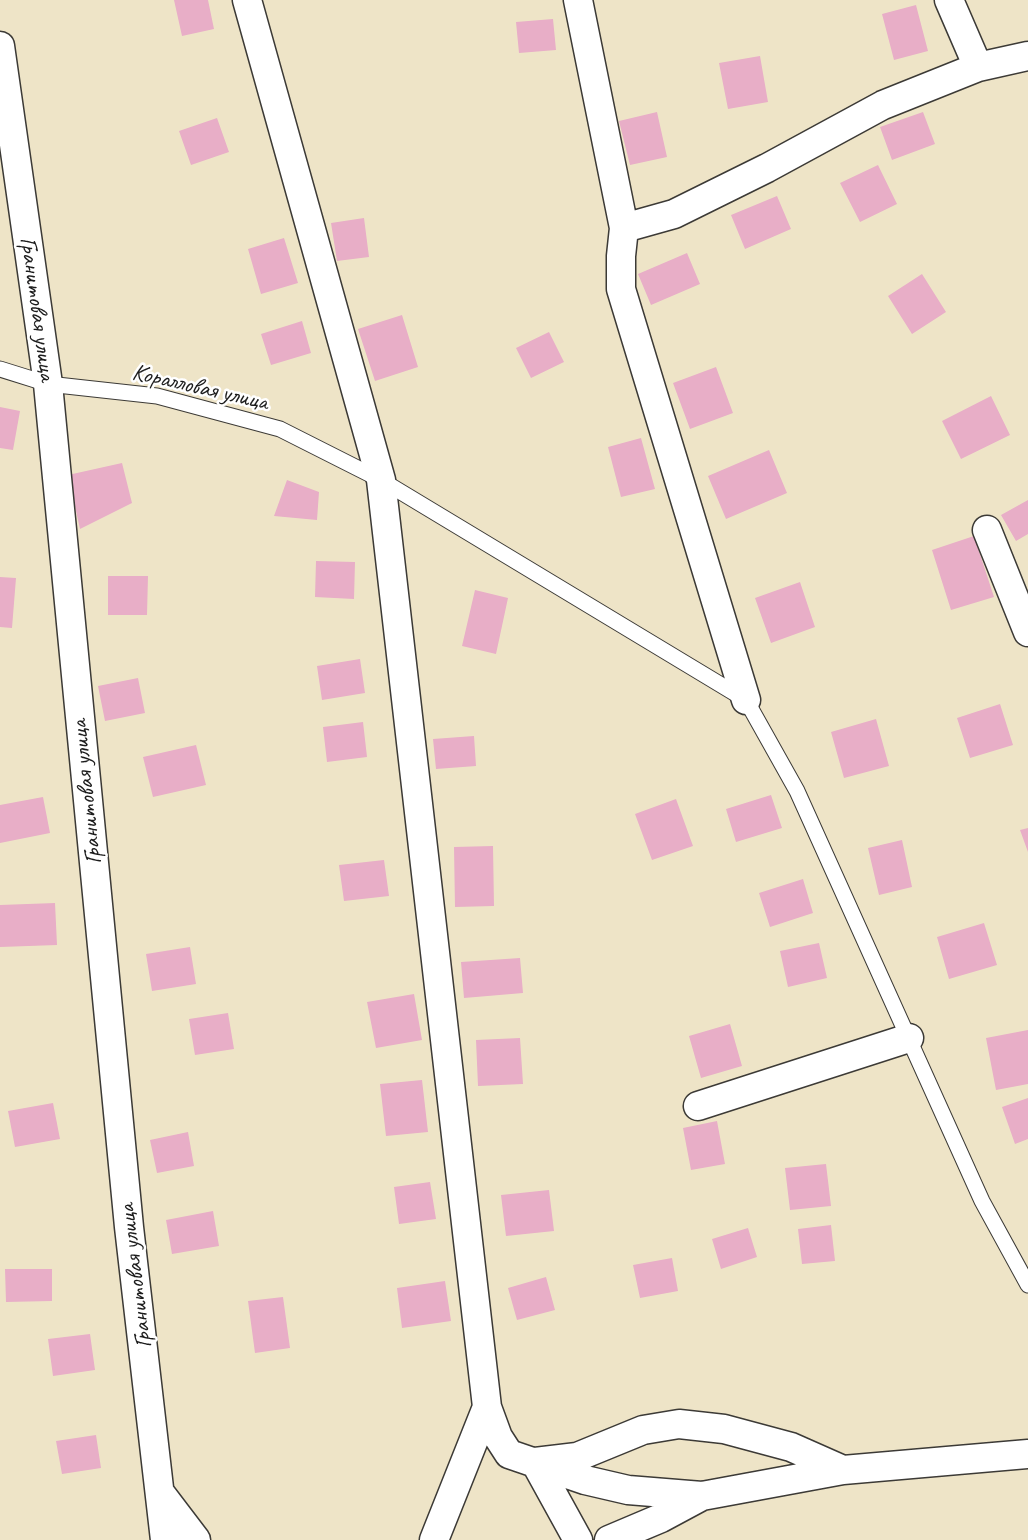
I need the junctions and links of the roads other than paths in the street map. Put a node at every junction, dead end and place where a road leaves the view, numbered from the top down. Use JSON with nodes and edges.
{"nodes":[{"id":1,"x":247,"y":0,"type":"edge"},
{"id":2,"x":578,"y":0,"type":"edge"},
{"id":3,"x":949,"y":0,"type":"edge"},
{"id":4,"x":0,"y":46,"type":"edge"},
{"id":5,"x":1028,"y":56,"type":"edge"},
{"id":6,"x":978,"y":67,"type":"junction"},
{"id":7,"x":624,"y":228,"type":"junction"},
{"id":8,"x":0,"y":369,"type":"edge"},
{"id":9,"x":48,"y":384,"type":"junction"},
{"id":10,"x":381,"y":480,"type":"junction"},
{"id":11,"x":987,"y":530,"type":"dead end"},
{"id":12,"x":1028,"y":632,"type":"edge"},
{"id":13,"x":746,"y":700,"type":"junction"},
{"id":14,"x":909,"y":1038,"type":"junction"},
{"id":15,"x":698,"y":1106,"type":"dead end"},
{"id":16,"x":1028,"y":1285,"type":"edge"},
{"id":17,"x":487,"y":1407,"type":"junction"},
{"id":18,"x":1028,"y":1454,"type":"edge"},
{"id":19,"x":536,"y":1462,"type":"junction"},
{"id":20,"x":843,"y":1470,"type":"junction"},
{"id":21,"x":161,"y":1494,"type":"junction"},
{"id":22,"x":702,"y":1496,"type":"junction"},
{"id":23,"x":165,"y":1540,"type":"edge"},
{"id":24,"x":196,"y":1540,"type":"edge"},
{"id":25,"x":434,"y":1540,"type":"edge"},
{"id":26,"x":578,"y":1540,"type":"edge"},
{"id":27,"x":609,"y":1540,"type":"edge"}],
"edges":[{"from":1,"to":10,"type":"street"},
{"from":2,"to":7,"type":"street"},
{"from":3,"to":6,"type":"street"},
{"from":4,"to":9,"type":"street","name":"Гранитовая улица"},
{"from":5,"to":6,"type":"street"},
{"from":6,"to":7,"type":"street"},
{"from":7,"to":13,"type":"street"},
{"from":8,"to":9,"type":"lane","name":"Коралловая улица"},
{"from":9,"to":10,"type":"lane","name":"Коралловая улица"},
{"from":9,"to":21,"type":"street","name":"Гранитовая улица"},
{"from":10,"to":13,"type":"lane","name":"Коралловая улица"},
{"from":10,"to":17,"type":"street"},
{"from":11,"to":12,"type":"street"},
{"from":13,"to":14,"type":"lane"},
{"from":14,"to":15,"type":"street"},
{"from":14,"to":16,"type":"lane"},
{"from":17,"to":19,"type":"street"},
{"from":17,"to":25,"type":"street"},
{"from":18,"to":20,"type":"street"},
{"from":19,"to":20,"type":"street"},
{"from":19,"to":22,"type":"street"},
{"from":19,"to":26,"type":"street"},
{"from":20,"to":22,"type":"street"},
{"from":21,"to":23,"type":"street","name":"Гранитовая улица"},
{"from":21,"to":24,"type":"street"},
{"from":22,"to":27,"type":"street"}]}
